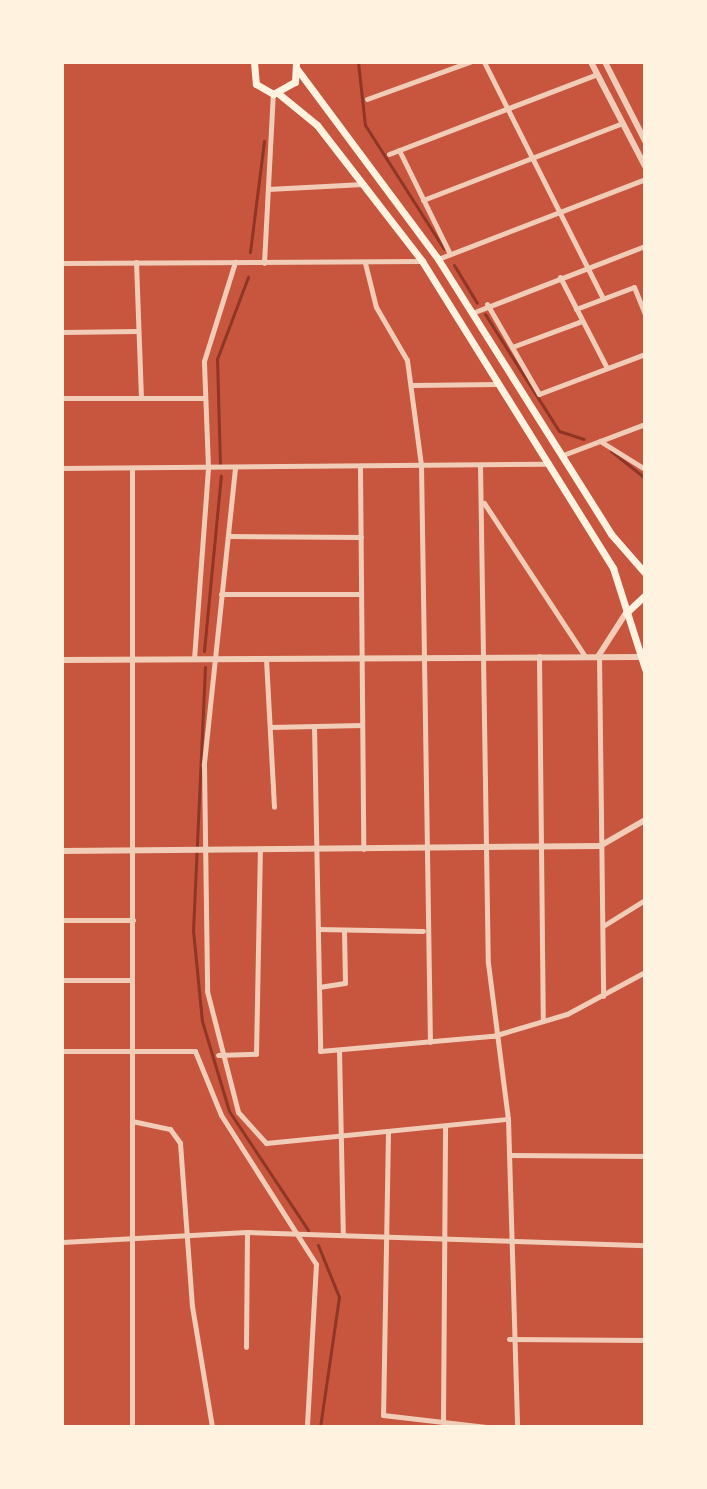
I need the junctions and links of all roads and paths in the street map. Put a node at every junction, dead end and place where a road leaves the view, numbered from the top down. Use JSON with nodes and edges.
{"nodes":[{"id":1,"x":248,"y":62,"type":"edge"},
{"id":2,"x":469,"y":62,"type":"edge"},
{"id":3,"x":484,"y":62,"type":"edge"},
{"id":4,"x":591,"y":62,"type":"edge"},
{"id":5,"x":605,"y":62,"type":"edge"},
{"id":6,"x":296,"y":65,"type":"edge"},
{"id":7,"x":253,"y":66,"type":"edge"},
{"id":8,"x":597,"y":74,"type":"junction"},
{"id":9,"x":276,"y":94,"type":"junction"},
{"id":10,"x":367,"y":99,"type":"dead end"},
{"id":11,"x":507,"y":108,"type":"junction"},
{"id":12,"x":623,"y":123,"type":"junction"},
{"id":13,"x":645,"y":141,"type":"edge"},
{"id":14,"x":399,"y":150,"type":"junction"},
{"id":15,"x":389,"y":154,"type":"dead end"},
{"id":16,"x":533,"y":158,"type":"junction"},
{"id":17,"x":645,"y":166,"type":"edge"},
{"id":18,"x":645,"y":179,"type":"edge"},
{"id":19,"x":367,"y":184,"type":"junction"},
{"id":20,"x":268,"y":189,"type":"junction"},
{"id":21,"x":423,"y":200,"type":"junction"},
{"id":22,"x":560,"y":212,"type":"junction"},
{"id":23,"x":645,"y":246,"type":"edge"},
{"id":24,"x":450,"y":254,"type":"junction"},
{"id":25,"x":438,"y":259,"type":"junction"},
{"id":26,"x":422,"y":261,"type":"junction"},
{"id":27,"x":136,"y":262,"type":"junction"},
{"id":28,"x":235,"y":262,"type":"junction"},
{"id":29,"x":62,"y":263,"type":"edge"},
{"id":30,"x":264,"y":263,"type":"junction"},
{"id":31,"x":365,"y":263,"type":"junction"},
{"id":32,"x":587,"y":266,"type":"junction"},
{"id":33,"x":560,"y":276,"type":"junction"},
{"id":34,"x":603,"y":299,"type":"junction"},
{"id":35,"x":487,"y":304,"type":"junction"},
{"id":36,"x":576,"y":309,"type":"junction"},
{"id":37,"x":472,"y":313,"type":"junction"},
{"id":38,"x":645,"y":314,"type":"edge"},
{"id":39,"x":582,"y":321,"type":"junction"},
{"id":40,"x":138,"y":331,"type":"junction"},
{"id":41,"x":62,"y":332,"type":"edge"},
{"id":42,"x":511,"y":347,"type":"junction"},
{"id":43,"x":645,"y":354,"type":"edge"},
{"id":44,"x":607,"y":368,"type":"junction"},
{"id":45,"x":499,"y":384,"type":"junction"},
{"id":46,"x":411,"y":385,"type":"junction"},
{"id":47,"x":62,"y":398,"type":"edge"},
{"id":48,"x":141,"y":398,"type":"junction"},
{"id":49,"x":204,"y":398,"type":"junction"},
{"id":50,"x":644,"y":426,"type":"edge"},
{"id":51,"x":600,"y":441,"type":"junction"},
{"id":52,"x":563,"y":455,"type":"junction"},
{"id":53,"x":550,"y":464,"type":"junction"},
{"id":54,"x":421,"y":465,"type":"junction"},
{"id":55,"x":480,"y":465,"type":"junction"},
{"id":56,"x":213,"y":467,"type":"junction"},
{"id":57,"x":62,"y":468,"type":"edge"},
{"id":58,"x":132,"y":468,"type":"junction"},
{"id":59,"x":235,"y":468,"type":"junction"},
{"id":60,"x":360,"y":468,"type":"junction"},
{"id":61,"x":645,"y":469,"type":"edge"},
{"id":62,"x":484,"y":502,"type":"junction"},
{"id":63,"x":229,"y":536,"type":"junction"},
{"id":64,"x":361,"y":537,"type":"junction"},
{"id":65,"x":645,"y":573,"type":"edge"},
{"id":66,"x":221,"y":594,"type":"junction"},
{"id":67,"x":361,"y":594,"type":"junction"},
{"id":68,"x":645,"y":595,"type":"edge"},
{"id":69,"x":626,"y":613,"type":"junction"},
{"id":70,"x":599,"y":655,"type":"junction"},
{"id":71,"x":424,"y":656,"type":"junction"},
{"id":72,"x":484,"y":656,"type":"junction"},
{"id":73,"x":539,"y":656,"type":"junction"},
{"id":74,"x":585,"y":656,"type":"junction"},
{"id":75,"x":362,"y":657,"type":"junction"},
{"id":76,"x":266,"y":658,"type":"junction"},
{"id":77,"x":642,"y":658,"type":"edge"},
{"id":78,"x":132,"y":659,"type":"junction"},
{"id":79,"x":204,"y":659,"type":"junction"},
{"id":80,"x":62,"y":660,"type":"edge"},
{"id":81,"x":645,"y":669,"type":"edge"},
{"id":82,"x":362,"y":725,"type":"junction"},
{"id":83,"x":314,"y":726,"type":"junction"},
{"id":84,"x":270,"y":727,"type":"junction"},
{"id":85,"x":274,"y":807,"type":"dead end"},
{"id":86,"x":645,"y":820,"type":"edge"},
{"id":87,"x":600,"y":846,"type":"junction"},
{"id":88,"x":487,"y":847,"type":"junction"},
{"id":89,"x":543,"y":847,"type":"junction"},
{"id":90,"x":422,"y":848,"type":"junction"},
{"id":91,"x":317,"y":849,"type":"junction"},
{"id":92,"x":363,"y":849,"type":"junction"},
{"id":93,"x":203,"y":850,"type":"junction"},
{"id":94,"x":260,"y":850,"type":"junction"},
{"id":95,"x":62,"y":851,"type":"edge"},
{"id":96,"x":133,"y":851,"type":"junction"},
{"id":97,"x":645,"y":900,"type":"edge"},
{"id":98,"x":62,"y":920,"type":"edge"},
{"id":99,"x":133,"y":920,"type":"junction"},
{"id":100,"x":602,"y":926,"type":"junction"},
{"id":101,"x":318,"y":929,"type":"junction"},
{"id":102,"x":344,"y":930,"type":"junction"},
{"id":103,"x":423,"y":931,"type":"junction"},
{"id":104,"x":645,"y":972,"type":"edge"},
{"id":105,"x":62,"y":980,"type":"edge"},
{"id":106,"x":132,"y":980,"type":"junction"},
{"id":107,"x":319,"y":987,"type":"junction"},
{"id":108,"x":603,"y":997,"type":"junction"},
{"id":109,"x":543,"y":1021,"type":"junction"},
{"id":110,"x":493,"y":1036,"type":"junction"},
{"id":111,"x":430,"y":1042,"type":"junction"},
{"id":112,"x":132,"y":1050,"type":"junction"},
{"id":113,"x":339,"y":1050,"type":"junction"},
{"id":114,"x":62,"y":1051,"type":"edge"},
{"id":115,"x":218,"y":1055,"type":"junction"},
{"id":116,"x":508,"y":1119,"type":"junction"},
{"id":117,"x":132,"y":1121,"type":"junction"},
{"id":118,"x":445,"y":1126,"type":"junction"},
{"id":119,"x":388,"y":1132,"type":"junction"},
{"id":120,"x":345,"y":1137,"type":"junction"},
{"id":121,"x":509,"y":1155,"type":"junction"},
{"id":122,"x":645,"y":1156,"type":"edge"},
{"id":123,"x":247,"y":1232,"type":"junction"},
{"id":124,"x":304,"y":1233,"type":"junction"},
{"id":125,"x":343,"y":1234,"type":"junction"},
{"id":126,"x":189,"y":1236,"type":"junction"},
{"id":127,"x":386,"y":1236,"type":"junction"},
{"id":128,"x":444,"y":1238,"type":"junction"},
{"id":129,"x":506,"y":1240,"type":"junction"},
{"id":130,"x":132,"y":1241,"type":"junction"},
{"id":131,"x":62,"y":1242,"type":"edge"},
{"id":132,"x":645,"y":1245,"type":"edge"},
{"id":133,"x":509,"y":1339,"type":"junction"},
{"id":134,"x":645,"y":1340,"type":"edge"},
{"id":135,"x":246,"y":1347,"type":"dead end"},
{"id":136,"x":443,"y":1422,"type":"junction"},
{"id":137,"x":132,"y":1427,"type":"edge"},
{"id":138,"x":212,"y":1427,"type":"edge"},
{"id":139,"x":307,"y":1427,"type":"edge"},
{"id":140,"x":486,"y":1427,"type":"edge"},
{"id":141,"x":517,"y":1427,"type":"edge"}],
"edges":[{"from":1,"to":7,"type":"main road"},
{"from":2,"to":10,"type":"street"},
{"from":3,"to":11,"type":"street"},
{"from":4,"to":8,"type":"street"},
{"from":5,"to":13,"type":"street"},
{"from":6,"to":9,"type":"main road"},
{"from":6,"to":25,"type":"main road"},
{"from":7,"to":9,"type":"main road"},
{"from":8,"to":11,"type":"street"},
{"from":8,"to":12,"type":"street"},
{"from":9,"to":19,"type":"main road"},
{"from":9,"to":20,"type":"street"},
{"from":11,"to":14,"type":"street"},
{"from":11,"to":16,"type":"street"},
{"from":12,"to":16,"type":"street"},
{"from":12,"to":17,"type":"street"},
{"from":14,"to":15,"type":"street"},
{"from":14,"to":21,"type":"street"},
{"from":16,"to":21,"type":"street"},
{"from":16,"to":22,"type":"street"},
{"from":18,"to":22,"type":"street"},
{"from":19,"to":20,"type":"street"},
{"from":19,"to":26,"type":"main road"},
{"from":20,"to":30,"type":"street"},
{"from":21,"to":24,"type":"street"},
{"from":22,"to":24,"type":"street"},
{"from":22,"to":32,"type":"street"},
{"from":23,"to":32,"type":"street"},
{"from":24,"to":25,"type":"street"},
{"from":25,"to":37,"type":"main road"},
{"from":26,"to":31,"type":"street"},
{"from":26,"to":45,"type":"main road"},
{"from":27,"to":28,"type":"street"},
{"from":27,"to":29,"type":"street"},
{"from":27,"to":40,"type":"street"},
{"from":28,"to":30,"type":"street"},
{"from":28,"to":49,"type":"street"},
{"from":30,"to":31,"type":"street"},
{"from":31,"to":46,"type":"street"},
{"from":32,"to":33,"type":"street"},
{"from":32,"to":34,"type":"street"},
{"from":33,"to":35,"type":"street"},
{"from":33,"to":36,"type":"street"},
{"from":34,"to":36,"type":"street"},
{"from":34,"to":38,"type":"street"},
{"from":35,"to":37,"type":"street"},
{"from":35,"to":42,"type":"street"},
{"from":36,"to":39,"type":"street"},
{"from":37,"to":52,"type":"main road"},
{"from":39,"to":42,"type":"street"},
{"from":39,"to":44,"type":"street"},
{"from":40,"to":41,"type":"street"},
{"from":40,"to":48,"type":"street"},
{"from":42,"to":44,"type":"street"},
{"from":43,"to":44,"type":"street"},
{"from":45,"to":46,"type":"street"},
{"from":45,"to":53,"type":"main road"},
{"from":46,"to":54,"type":"street"},
{"from":47,"to":48,"type":"street"},
{"from":48,"to":49,"type":"street"},
{"from":49,"to":56,"type":"street"},
{"from":50,"to":51,"type":"street"},
{"from":51,"to":52,"type":"street"},
{"from":51,"to":61,"type":"street"},
{"from":52,"to":65,"type":"main road"},
{"from":53,"to":55,"type":"street"},
{"from":53,"to":69,"type":"main road"},
{"from":54,"to":55,"type":"street"},
{"from":54,"to":60,"type":"street"},
{"from":54,"to":71,"type":"street"},
{"from":55,"to":62,"type":"street"},
{"from":56,"to":58,"type":"street"},
{"from":56,"to":59,"type":"street"},
{"from":56,"to":79,"type":"street"},
{"from":57,"to":58,"type":"street"},
{"from":58,"to":78,"type":"street"},
{"from":59,"to":60,"type":"street"},
{"from":59,"to":63,"type":"street"},
{"from":60,"to":64,"type":"street"},
{"from":62,"to":72,"type":"street"},
{"from":62,"to":74,"type":"street"},
{"from":63,"to":64,"type":"street"},
{"from":63,"to":66,"type":"street"},
{"from":64,"to":67,"type":"street"},
{"from":66,"to":67,"type":"street"},
{"from":66,"to":79,"type":"street"},
{"from":67,"to":75,"type":"street"},
{"from":68,"to":69,"type":"main road"},
{"from":69,"to":70,"type":"street"},
{"from":69,"to":77,"type":"main road"},
{"from":70,"to":74,"type":"street"},
{"from":70,"to":77,"type":"street"},
{"from":70,"to":87,"type":"street"},
{"from":71,"to":72,"type":"street"},
{"from":71,"to":75,"type":"street"},
{"from":71,"to":90,"type":"street"},
{"from":72,"to":73,"type":"street"},
{"from":72,"to":88,"type":"street"},
{"from":73,"to":74,"type":"street"},
{"from":73,"to":89,"type":"street"},
{"from":75,"to":76,"type":"street"},
{"from":75,"to":82,"type":"street"},
{"from":76,"to":79,"type":"street"},
{"from":76,"to":84,"type":"street"},
{"from":77,"to":81,"type":"main road"},
{"from":78,"to":79,"type":"street"},
{"from":78,"to":80,"type":"street"},
{"from":78,"to":96,"type":"street"},
{"from":79,"to":93,"type":"street"},
{"from":82,"to":83,"type":"street"},
{"from":82,"to":92,"type":"street"},
{"from":83,"to":84,"type":"street"},
{"from":83,"to":91,"type":"street"},
{"from":84,"to":85,"type":"street"},
{"from":86,"to":87,"type":"street"},
{"from":87,"to":89,"type":"street"},
{"from":87,"to":100,"type":"street"},
{"from":88,"to":89,"type":"street"},
{"from":88,"to":90,"type":"street"},
{"from":88,"to":110,"type":"street"},
{"from":89,"to":109,"type":"street"},
{"from":90,"to":92,"type":"street"},
{"from":90,"to":103,"type":"street"},
{"from":91,"to":92,"type":"street"},
{"from":91,"to":94,"type":"street"},
{"from":91,"to":101,"type":"street"},
{"from":93,"to":94,"type":"street"},
{"from":93,"to":96,"type":"street"},
{"from":93,"to":115,"type":"street"},
{"from":94,"to":115,"type":"street"},
{"from":95,"to":96,"type":"street"},
{"from":96,"to":99,"type":"street"},
{"from":97,"to":100,"type":"street"},
{"from":98,"to":99,"type":"street"},
{"from":99,"to":106,"type":"street"},
{"from":100,"to":108,"type":"street"},
{"from":101,"to":102,"type":"street"},
{"from":101,"to":107,"type":"street"},
{"from":102,"to":103,"type":"street"},
{"from":102,"to":107,"type":"street"},
{"from":103,"to":111,"type":"street"},
{"from":104,"to":108,"type":"street"},
{"from":105,"to":106,"type":"street"},
{"from":106,"to":112,"type":"street"},
{"from":107,"to":113,"type":"street"},
{"from":108,"to":109,"type":"street"},
{"from":109,"to":110,"type":"street"},
{"from":110,"to":111,"type":"street"},
{"from":110,"to":116,"type":"street"},
{"from":111,"to":113,"type":"street"},
{"from":112,"to":114,"type":"street"},
{"from":112,"to":117,"type":"street"},
{"from":112,"to":124,"type":"street"},
{"from":113,"to":120,"type":"street"},
{"from":115,"to":120,"type":"street"},
{"from":116,"to":118,"type":"street"},
{"from":116,"to":121,"type":"street"},
{"from":117,"to":126,"type":"street"},
{"from":117,"to":130,"type":"street"},
{"from":118,"to":119,"type":"street"},
{"from":118,"to":128,"type":"street"},
{"from":119,"to":120,"type":"street"},
{"from":119,"to":127,"type":"street"},
{"from":120,"to":125,"type":"street"},
{"from":121,"to":122,"type":"street"},
{"from":121,"to":129,"type":"street"},
{"from":123,"to":124,"type":"street"},
{"from":123,"to":126,"type":"street"},
{"from":123,"to":135,"type":"street"},
{"from":124,"to":125,"type":"street"},
{"from":124,"to":139,"type":"street"},
{"from":125,"to":127,"type":"street"},
{"from":126,"to":130,"type":"street"},
{"from":126,"to":138,"type":"street"},
{"from":127,"to":128,"type":"street"},
{"from":127,"to":136,"type":"street"},
{"from":128,"to":129,"type":"street"},
{"from":128,"to":136,"type":"street"},
{"from":129,"to":132,"type":"street"},
{"from":129,"to":133,"type":"street"},
{"from":130,"to":131,"type":"street"},
{"from":130,"to":137,"type":"street"},
{"from":133,"to":134,"type":"street"},
{"from":133,"to":141,"type":"street"},
{"from":136,"to":140,"type":"street"}]}
